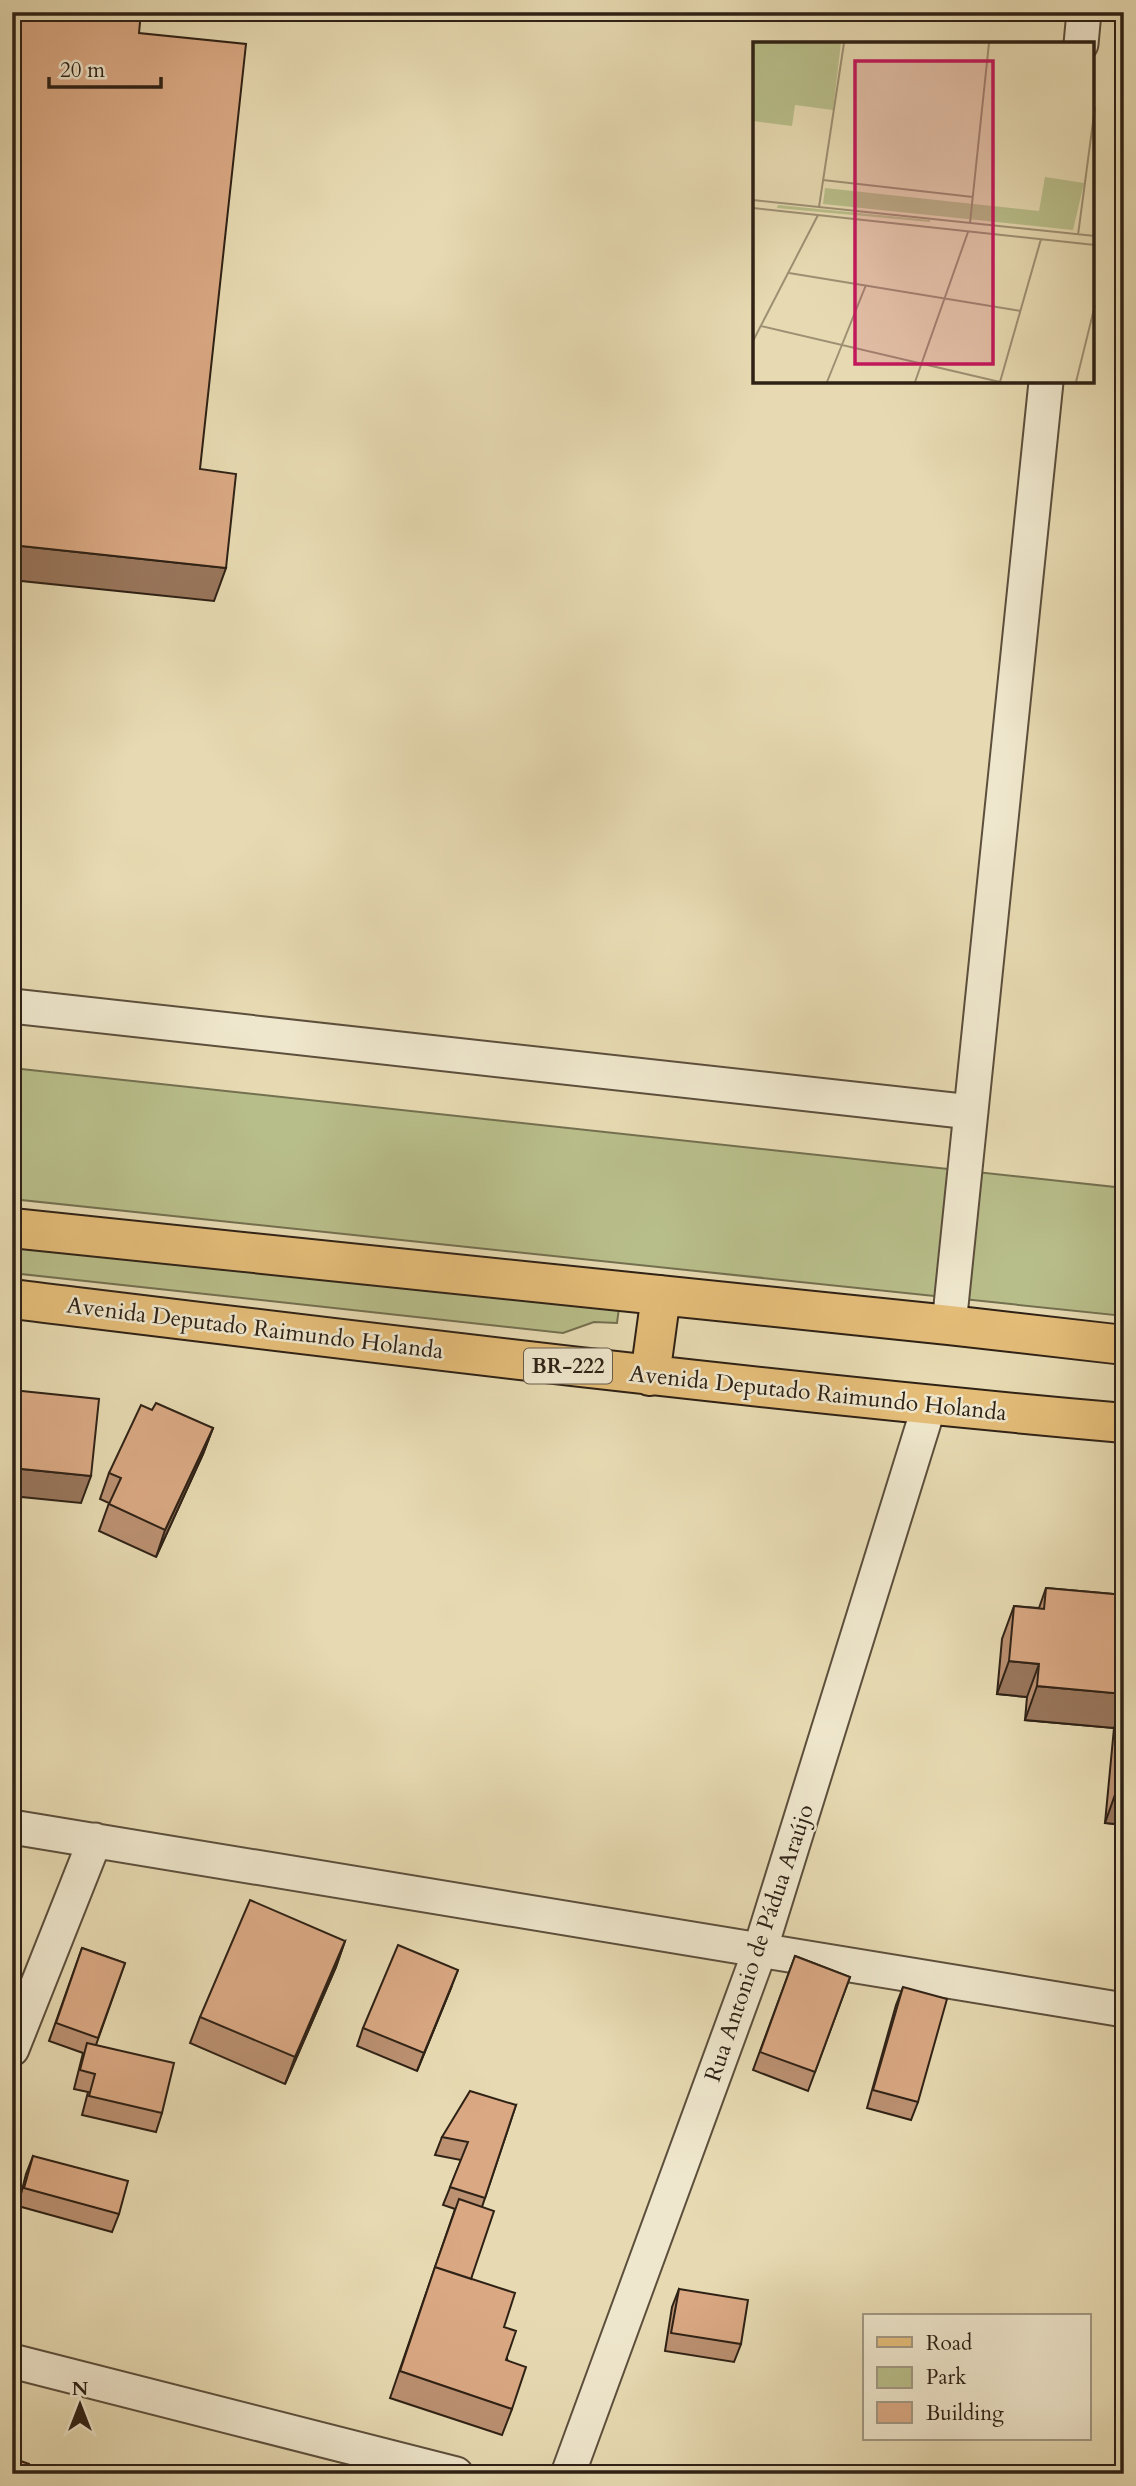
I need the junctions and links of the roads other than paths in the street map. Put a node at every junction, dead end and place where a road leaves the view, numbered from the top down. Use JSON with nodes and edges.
{"nodes":[{"id":1,"x":1084,"y":12,"type":"edge"},
{"id":2,"x":1081,"y":42,"type":"edge"},
{"id":3,"x":1046,"y":383,"type":"edge"},
{"id":4,"x":12,"y":1006,"type":"edge"},
{"id":5,"x":971,"y":1112,"type":"junction"},
{"id":6,"x":12,"y":1228,"type":"edge"},
{"id":7,"x":661,"y":1295,"type":"junction"},
{"id":8,"x":12,"y":1299,"type":"edge"},
{"id":9,"x":949,"y":1325,"type":"junction"},
{"id":10,"x":1124,"y":1345,"type":"edge"},
{"id":11,"x":650,"y":1376,"type":"junction"},
{"id":12,"x":929,"y":1406,"type":"junction"},
{"id":13,"x":1124,"y":1423,"type":"edge"},
{"id":14,"x":12,"y":1827,"type":"edge"},
{"id":15,"x":95,"y":1840,"type":"junction"},
{"id":16,"x":760,"y":1950,"type":"junction"},
{"id":17,"x":1124,"y":2010,"type":"edge"},
{"id":18,"x":12,"y":2049,"type":"edge"},
{"id":19,"x":12,"y":2361,"type":"edge"},
{"id":20,"x":456,"y":2474,"type":"edge"},
{"id":21,"x":568,"y":2474,"type":"edge"}],
"edges":[{"from":1,"to":2,"type":"street"},
{"from":3,"to":5,"type":"street"},
{"from":4,"to":5,"type":"street"},
{"from":5,"to":9,"type":"street"},
{"from":6,"to":7,"type":"main road"},
{"from":7,"to":9,"type":"main road"},
{"from":7,"to":11,"type":"main road"},
{"from":8,"to":11,"type":"main road","name":"Avenida Deputado Raimundo Holanda","number":"BR-222"},
{"from":9,"to":10,"type":"main road"},
{"from":11,"to":12,"type":"main road","name":"Avenida Deputado Raimundo Holanda","number":"BR-222"},
{"from":12,"to":13,"type":"main road","name":"Avenida Deputado Raimundo Holanda","number":"BR-222"},
{"from":12,"to":16,"type":"street","name":"Rua Antonio de Pádua Araújo"},
{"from":14,"to":15,"type":"street"},
{"from":15,"to":16,"type":"street"},
{"from":15,"to":18,"type":"street"},
{"from":16,"to":17,"type":"street"},
{"from":16,"to":21,"type":"street","name":"Rua Antonio de Pádua Araújo"},
{"from":19,"to":20,"type":"street"}]}
